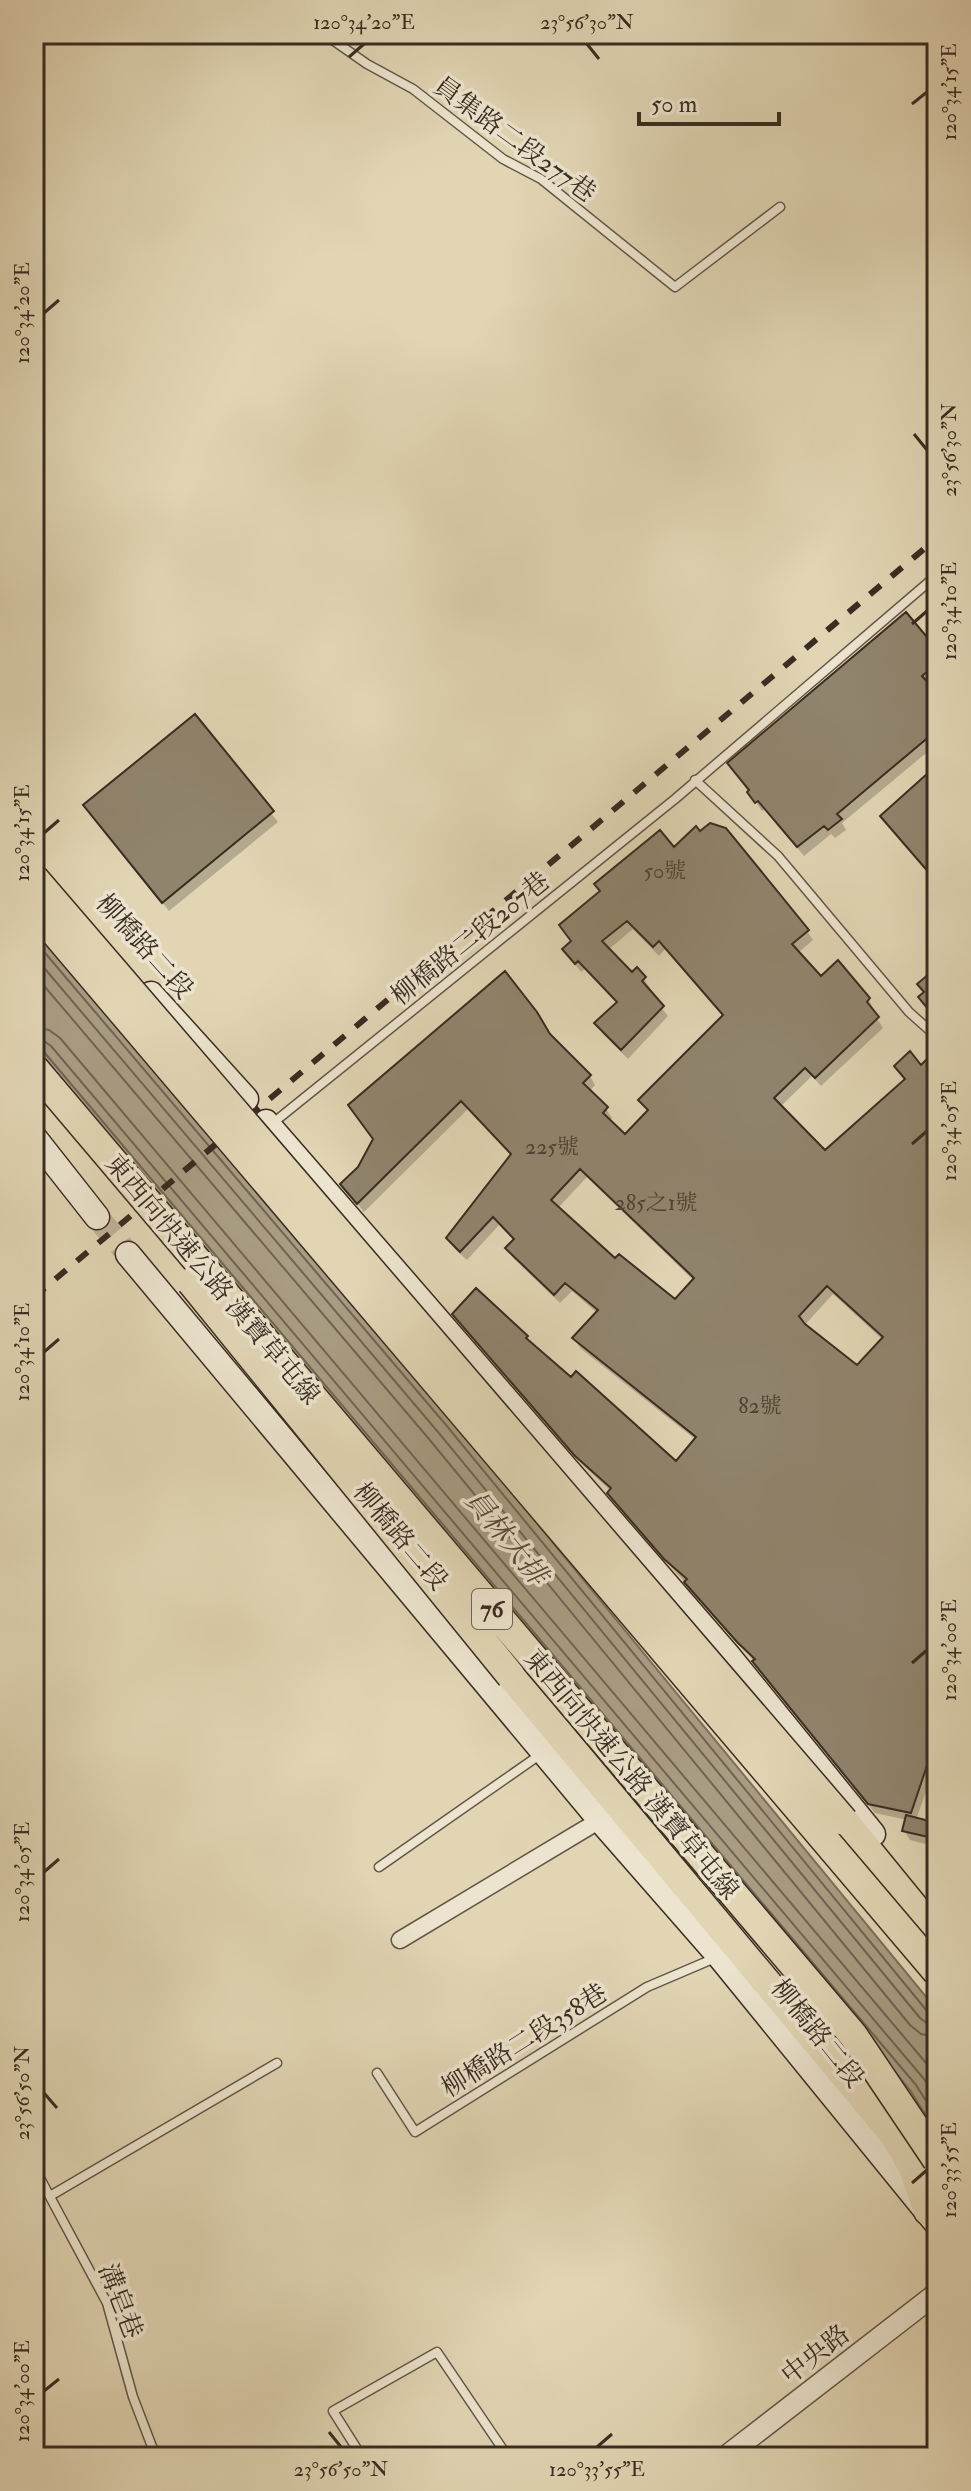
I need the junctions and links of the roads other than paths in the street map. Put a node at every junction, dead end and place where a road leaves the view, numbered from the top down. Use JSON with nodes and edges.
{"nodes":[{"id":1,"x":324,"y":34,"type":"edge"},
{"id":2,"x":780,"y":207,"type":"dead end"},
{"id":3,"x":937,"y":575,"type":"edge"},
{"id":4,"x":695,"y":780,"type":"junction"},
{"id":5,"x":34,"y":865,"type":"edge"},
{"id":6,"x":34,"y":878,"type":"edge"},
{"id":7,"x":34,"y":908,"type":"edge"},
{"id":8,"x":937,"y":1037,"type":"edge"},
{"id":9,"x":34,"y":1068,"type":"edge"},
{"id":10,"x":34,"y":1089,"type":"edge"},
{"id":11,"x":246,"y":1099,"type":"dead end"},
{"id":12,"x":268,"y":1124,"type":"joint"},
{"id":13,"x":34,"y":1137,"type":"edge"},
{"id":14,"x":97,"y":1217,"type":"tunnel mouth"},
{"id":15,"x":128,"y":1254,"type":"tunnel mouth"},
{"id":16,"x":545,"y":1751,"type":"junction"},
{"id":17,"x":600,"y":1820,"type":"junction"},
{"id":18,"x":379,"y":1867,"type":"dead end"},
{"id":19,"x":937,"y":1919,"type":"edge"},
{"id":20,"x":937,"y":1935,"type":"edge"},
{"id":21,"x":400,"y":1940,"type":"dead end"},
{"id":22,"x":719,"y":1956,"type":"junction"},
{"id":23,"x":937,"y":1972,"type":"edge"},
{"id":24,"x":277,"y":2063,"type":"dead end"},
{"id":25,"x":377,"y":2073,"type":"dead end"},
{"id":26,"x":937,"y":2160,"type":"edge"},
{"id":27,"x":34,"y":2167,"type":"edge"},
{"id":28,"x":50,"y":2196,"type":"junction"},
{"id":29,"x":933,"y":2217,"type":"edge"},
{"id":30,"x":937,"y":2293,"type":"edge"},
{"id":31,"x":156,"y":2457,"type":"edge"},
{"id":32,"x":362,"y":2457,"type":"edge"},
{"id":33,"x":508,"y":2457,"type":"edge"},
{"id":34,"x":725,"y":2457,"type":"edge"}],
"edges":[{"from":1,"to":2,"type":"lane","name":"員集路二段277巷"},
{"from":3,"to":4,"type":"lane","name":"柳橋路二段207巷"},
{"from":4,"to":8,"type":"lane"},
{"from":4,"to":12,"type":"lane","name":"柳橋路二段207巷"},
{"from":5,"to":11,"type":"main road","name":"柳橋路二段"},
{"from":6,"to":20,"type":"highway","bridge":true},
{"from":7,"to":23,"type":"highway","bridge":true},
{"from":9,"to":26,"type":"highway","name":"東西向快速公路 漢寶草屯線","number":"76","bridge":true},
{"from":10,"to":29,"type":"highway","bridge":true},
{"from":12,"to":19,"type":"main road"},
{"from":13,"to":14,"type":"main road"},
{"from":15,"to":16,"type":"main road","name":"柳橋路二段"},
{"from":16,"to":17,"type":"main road","name":"柳橋路二段"},
{"from":16,"to":18,"type":"lane"},
{"from":17,"to":21,"type":"street"},
{"from":17,"to":22,"type":"main road","name":"柳橋路二段"},
{"from":22,"to":25,"type":"lane","name":"柳橋路二段358巷"},
{"from":22,"to":29,"type":"main road","name":"柳橋路二段"},
{"from":24,"to":28,"type":"lane"},
{"from":27,"to":28,"type":"lane","name":"溝皂巷"},
{"from":28,"to":31,"type":"lane","name":"溝皂巷"},
{"from":30,"to":34,"type":"street","name":"中央路"},
{"from":32,"to":33,"type":"lane"}]}
